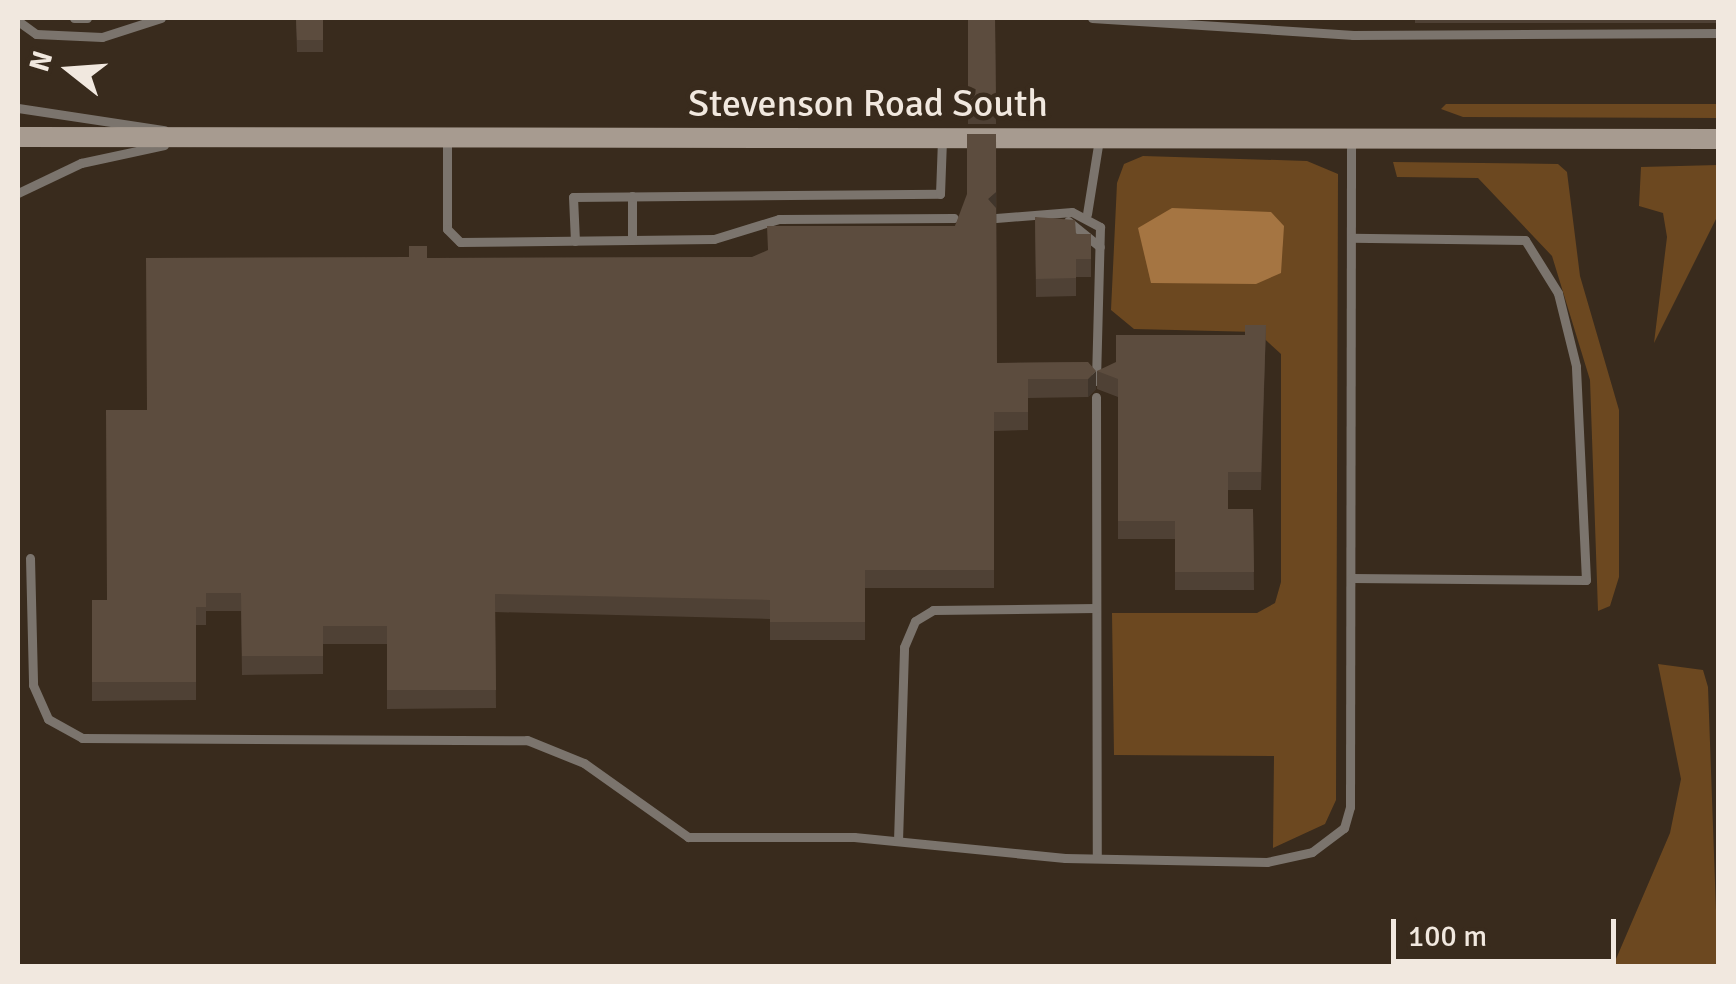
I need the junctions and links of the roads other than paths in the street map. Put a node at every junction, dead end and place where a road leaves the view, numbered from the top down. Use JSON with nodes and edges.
{"nodes":[{"id":1,"x":74,"y":18,"type":"edge"},
{"id":2,"x":87,"y":18,"type":"edge"},
{"id":3,"x":161,"y":18,"type":"edge"},
{"id":4,"x":1092,"y":18,"type":"edge"},
{"id":5,"x":26,"y":21,"type":"edge"},
{"id":6,"x":1718,"y":33,"type":"edge"},
{"id":7,"x":18,"y":108,"type":"edge"},
{"id":8,"x":18,"y":137,"type":"edge"},
{"id":9,"x":196,"y":138,"type":"junction"},
{"id":10,"x":447,"y":138,"type":"junction"},
{"id":11,"x":942,"y":139,"type":"junction"},
{"id":12,"x":1099,"y":139,"type":"junction"},
{"id":13,"x":1351,"y":139,"type":"junction"},
{"id":14,"x":1718,"y":139,"type":"edge"},
{"id":15,"x":18,"y":193,"type":"edge"},
{"id":16,"x":632,"y":196,"type":"junction"},
{"id":17,"x":1057,"y":214,"type":"junction"},
{"id":18,"x":1088,"y":214,"type":"junction"},
{"id":19,"x":954,"y":218,"type":"edge"},
{"id":20,"x":996,"y":218,"type":"edge"},
{"id":21,"x":1351,"y":238,"type":"junction"},
{"id":22,"x":632,"y":240,"type":"junction"},
{"id":23,"x":574,"y":241,"type":"junction"},
{"id":24,"x":1100,"y":247,"type":"junction"},
{"id":25,"x":1096,"y":381,"type":"edge"},
{"id":26,"x":1096,"y":398,"type":"dead end"},
{"id":27,"x":30,"y":558,"type":"dead end"},
{"id":28,"x":1350,"y":578,"type":"junction"},
{"id":29,"x":1096,"y":608,"type":"junction"},
{"id":30,"x":898,"y":841,"type":"junction"},
{"id":31,"x":1097,"y":858,"type":"junction"}],
"edges":[{"from":1,"to":2,"type":"lane"},
{"from":3,"to":5,"type":"lane"},
{"from":4,"to":6,"type":"lane"},
{"from":7,"to":9,"type":"lane"},
{"from":8,"to":9,"type":"main road","name":"Stevenson Road South"},
{"from":9,"to":10,"type":"main road","name":"Stevenson Road South"},
{"from":9,"to":15,"type":"lane"},
{"from":10,"to":11,"type":"main road","name":"Stevenson Road South"},
{"from":10,"to":23,"type":"lane"},
{"from":11,"to":12,"type":"main road","name":"Stevenson Road South"},
{"from":11,"to":16,"type":"lane"},
{"from":12,"to":13,"type":"main road","name":"Stevenson Road South"},
{"from":12,"to":18,"type":"lane"},
{"from":13,"to":14,"type":"main road","name":"Stevenson Road South"},
{"from":13,"to":21,"type":"lane"},
{"from":16,"to":22,"type":"lane"},
{"from":16,"to":23,"type":"lane"},
{"from":17,"to":18,"type":"lane"},
{"from":17,"to":20,"type":"lane"},
{"from":17,"to":24,"type":"lane"},
{"from":18,"to":24,"type":"lane"},
{"from":19,"to":22,"type":"lane"},
{"from":21,"to":28,"type":"lane"},
{"from":21,"to":28,"type":"lane"},
{"from":22,"to":23,"type":"lane"},
{"from":24,"to":25,"type":"lane"},
{"from":26,"to":29,"type":"lane"},
{"from":27,"to":30,"type":"lane"},
{"from":28,"to":31,"type":"lane"},
{"from":29,"to":30,"type":"lane"},
{"from":29,"to":31,"type":"lane"},
{"from":30,"to":31,"type":"lane"}]}
